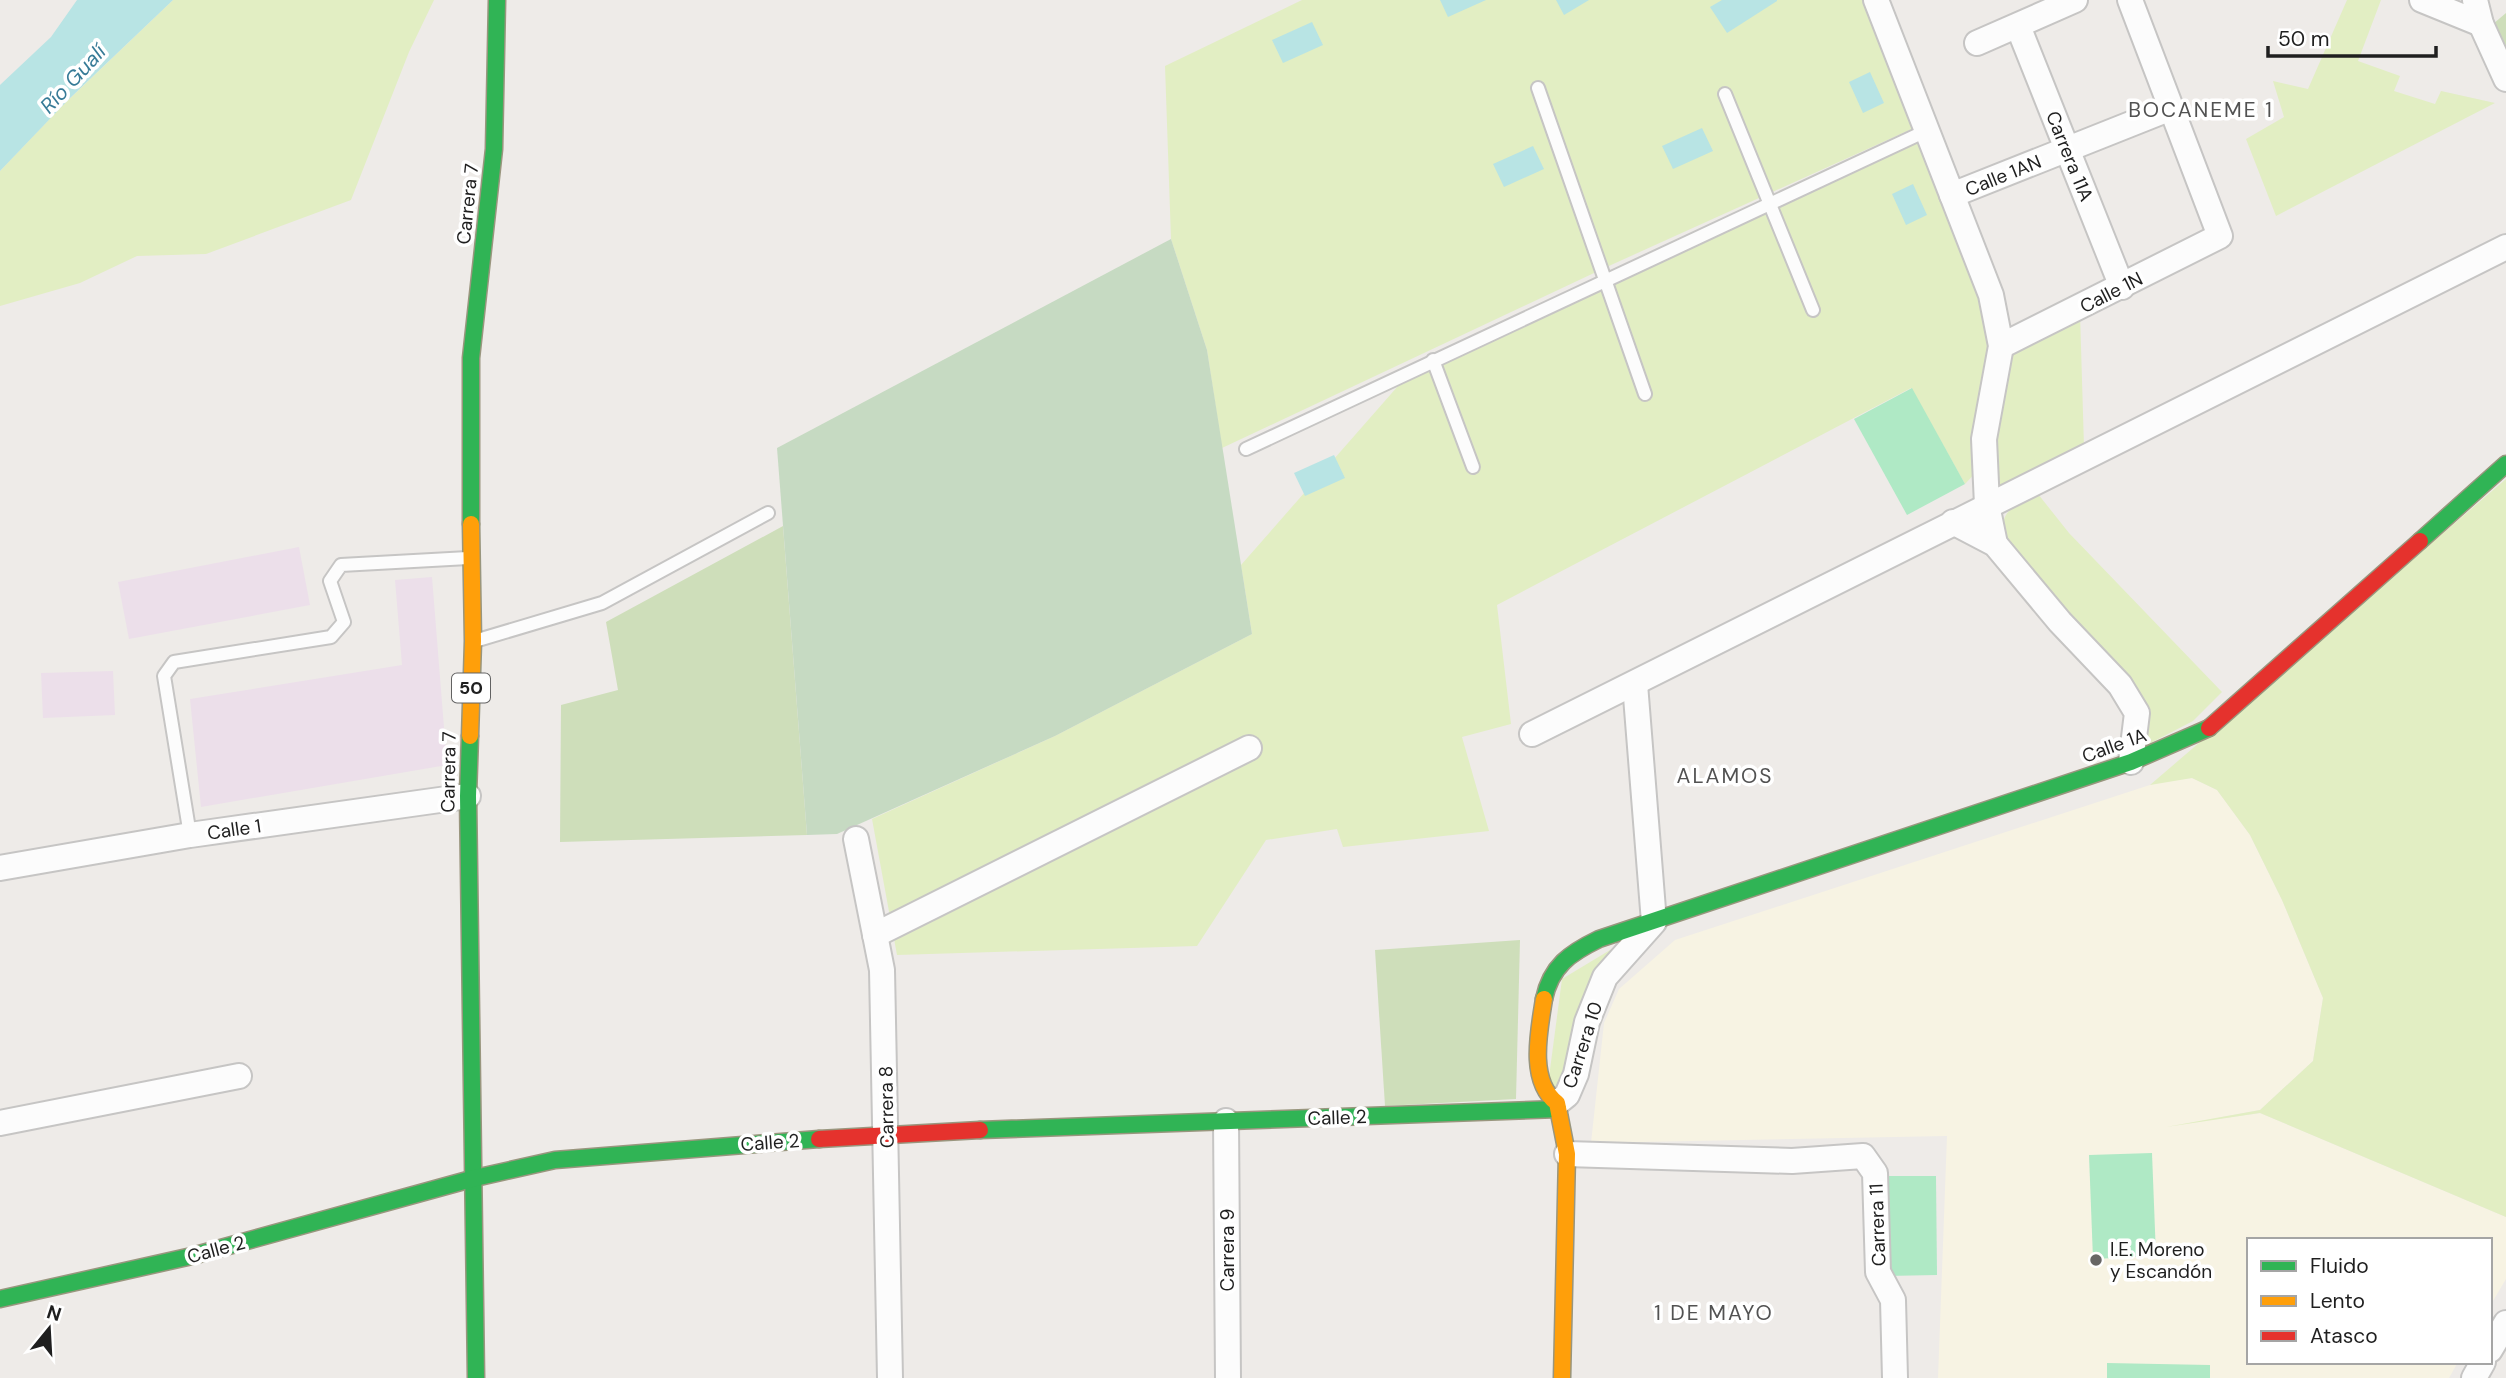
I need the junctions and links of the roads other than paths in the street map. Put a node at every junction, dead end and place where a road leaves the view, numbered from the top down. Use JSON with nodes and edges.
{"nodes":[{"id":1,"x":497,"y":0,"type":"edge"},
{"id":2,"x":1876,"y":0,"type":"edge"},
{"id":3,"x":2075,"y":0,"type":"edge"},
{"id":4,"x":2130,"y":0,"type":"edge"},
{"id":5,"x":2422,"y":0,"type":"edge"},
{"id":6,"x":2478,"y":12,"type":"edge"},
{"id":7,"x":2018,"y":26,"type":"junction"},
{"id":8,"x":1977,"y":43,"type":"dead end"},
{"id":9,"x":2506,"y":79,"type":"edge"},
{"id":10,"x":1538,"y":88,"type":"dead end"},
{"id":11,"x":1725,"y":94,"type":"dead end"},
{"id":12,"x":2171,"y":108,"type":"junction"},
{"id":13,"x":1928,"y":130,"type":"junction"},
{"id":14,"x":2067,"y":149,"type":"junction"},
{"id":15,"x":1952,"y":195,"type":"junction"},
{"id":16,"x":1770,"y":204,"type":"junction"},
{"id":17,"x":2506,"y":247,"type":"edge"},
{"id":18,"x":1605,"y":280,"type":"junction"},
{"id":19,"x":2122,"y":286,"type":"junction"},
{"id":20,"x":1813,"y":310,"type":"dead end"},
{"id":21,"x":2001,"y":346,"type":"junction"},
{"id":22,"x":1433,"y":360,"type":"junction"},
{"id":23,"x":1645,"y":394,"type":"dead end"},
{"id":24,"x":1246,"y":449,"type":"dead end"},
{"id":25,"x":2506,"y":464,"type":"edge"},
{"id":26,"x":1473,"y":467,"type":"dead end"},
{"id":27,"x":1987,"y":505,"type":"junction"},
{"id":28,"x":768,"y":513,"type":"dead end"},
{"id":29,"x":1953,"y":522,"type":"junction"},
{"id":30,"x":1995,"y":544,"type":"junction"},
{"id":31,"x":471,"y":558,"type":"junction"},
{"id":32,"x":472,"y":641,"type":"junction"},
{"id":33,"x":1635,"y":684,"type":"junction"},
{"id":34,"x":1532,"y":734,"type":"dead end"},
{"id":35,"x":1249,"y":748,"type":"dead end"},
{"id":36,"x":2131,"y":762,"type":"junction"},
{"id":37,"x":468,"y":796,"type":"junction"},
{"id":38,"x":190,"y":835,"type":"junction"},
{"id":39,"x":856,"y":839,"type":"dead end"},
{"id":40,"x":0,"y":868,"type":"edge"},
{"id":41,"x":1654,"y":922,"type":"junction"},
{"id":42,"x":875,"y":935,"type":"junction"},
{"id":43,"x":239,"y":1076,"type":"dead end"},
{"id":44,"x":1558,"y":1106,"type":"junction"},
{"id":45,"x":1226,"y":1121,"type":"junction"},
{"id":46,"x":0,"y":1123,"type":"edge"},
{"id":47,"x":887,"y":1133,"type":"junction"},
{"id":48,"x":1567,"y":1154,"type":"junction"},
{"id":49,"x":475,"y":1178,"type":"junction"},
{"id":50,"x":0,"y":1299,"type":"edge"},
{"id":51,"x":2506,"y":1323,"type":"edge"},
{"id":52,"x":2492,"y":1347,"type":"edge"},
{"id":53,"x":476,"y":1378,"type":"edge"},
{"id":54,"x":890,"y":1378,"type":"edge"},
{"id":55,"x":1228,"y":1378,"type":"edge"},
{"id":56,"x":1562,"y":1378,"type":"edge"},
{"id":57,"x":1895,"y":1378,"type":"edge"}],
"edges":[{"from":1,"to":31,"type":"main road","name":"Carrera 7","number":"50"},
{"from":2,"to":13,"type":"street"},
{"from":3,"to":7,"type":"street"},
{"from":4,"to":12,"type":"street"},
{"from":5,"to":6,"type":"street"},
{"from":6,"to":9,"type":"street"},
{"from":7,"to":8,"type":"street"},
{"from":7,"to":14,"type":"street","name":"Carrera 11A"},
{"from":10,"to":18,"type":"lane"},
{"from":11,"to":16,"type":"lane"},
{"from":12,"to":14,"type":"street","name":"Calle 1AN"},
{"from":12,"to":19,"type":"street","name":"Calle 1N"},
{"from":13,"to":15,"type":"street"},
{"from":13,"to":16,"type":"lane"},
{"from":14,"to":15,"type":"street","name":"Calle 1AN"},
{"from":14,"to":19,"type":"street","name":"Carrera 11A"},
{"from":15,"to":21,"type":"street"},
{"from":16,"to":18,"type":"lane"},
{"from":16,"to":20,"type":"lane"},
{"from":17,"to":27,"type":"street"},
{"from":18,"to":22,"type":"lane"},
{"from":18,"to":23,"type":"lane"},
{"from":19,"to":21,"type":"street","name":"Calle 1N"},
{"from":21,"to":27,"type":"street"},
{"from":22,"to":24,"type":"lane"},
{"from":22,"to":26,"type":"lane"},
{"from":25,"to":36,"type":"main road","name":"Calle 1A"},
{"from":27,"to":29,"type":"street"},
{"from":27,"to":30,"type":"street"},
{"from":28,"to":32,"type":"lane"},
{"from":29,"to":30,"type":"street"},
{"from":29,"to":33,"type":"street"},
{"from":30,"to":36,"type":"street"},
{"from":31,"to":32,"type":"main road","name":"Carrera 7","number":"50"},
{"from":31,"to":38,"type":"lane"},
{"from":32,"to":37,"type":"main road","name":"Carrera 7","number":"50"},
{"from":33,"to":34,"type":"street"},
{"from":33,"to":41,"type":"street"},
{"from":35,"to":42,"type":"street"},
{"from":36,"to":41,"type":"main road","name":"Calle 1A"},
{"from":37,"to":38,"type":"street","name":"Calle 1"},
{"from":37,"to":49,"type":"main road","name":"Carrera 7","number":"50"},
{"from":38,"to":40,"type":"street","name":"Calle 1"},
{"from":39,"to":42,"type":"street","name":"Carrera 8"},
{"from":41,"to":44,"type":"street","name":"Carrera 10"},
{"from":41,"to":44,"type":"main road","name":"Carrera 10"},
{"from":42,"to":47,"type":"street","name":"Carrera 8"},
{"from":43,"to":46,"type":"street"},
{"from":44,"to":45,"type":"main road","name":"Calle 2"},
{"from":44,"to":48,"type":"main road","name":"Carrera 10"},
{"from":45,"to":47,"type":"main road","name":"Calle 2"},
{"from":45,"to":55,"type":"street","name":"Carrera 9"},
{"from":47,"to":49,"type":"main road","name":"Calle 2"},
{"from":47,"to":54,"type":"street","name":"Carrera 8"},
{"from":48,"to":56,"type":"main road","name":"Carrera 10"},
{"from":48,"to":57,"type":"street","name":"Carrera 11"},
{"from":49,"to":50,"type":"main road","name":"Calle 2"},
{"from":49,"to":53,"type":"main road","name":"Carrera 7","number":"50"},
{"from":51,"to":52,"type":"street"}]}
